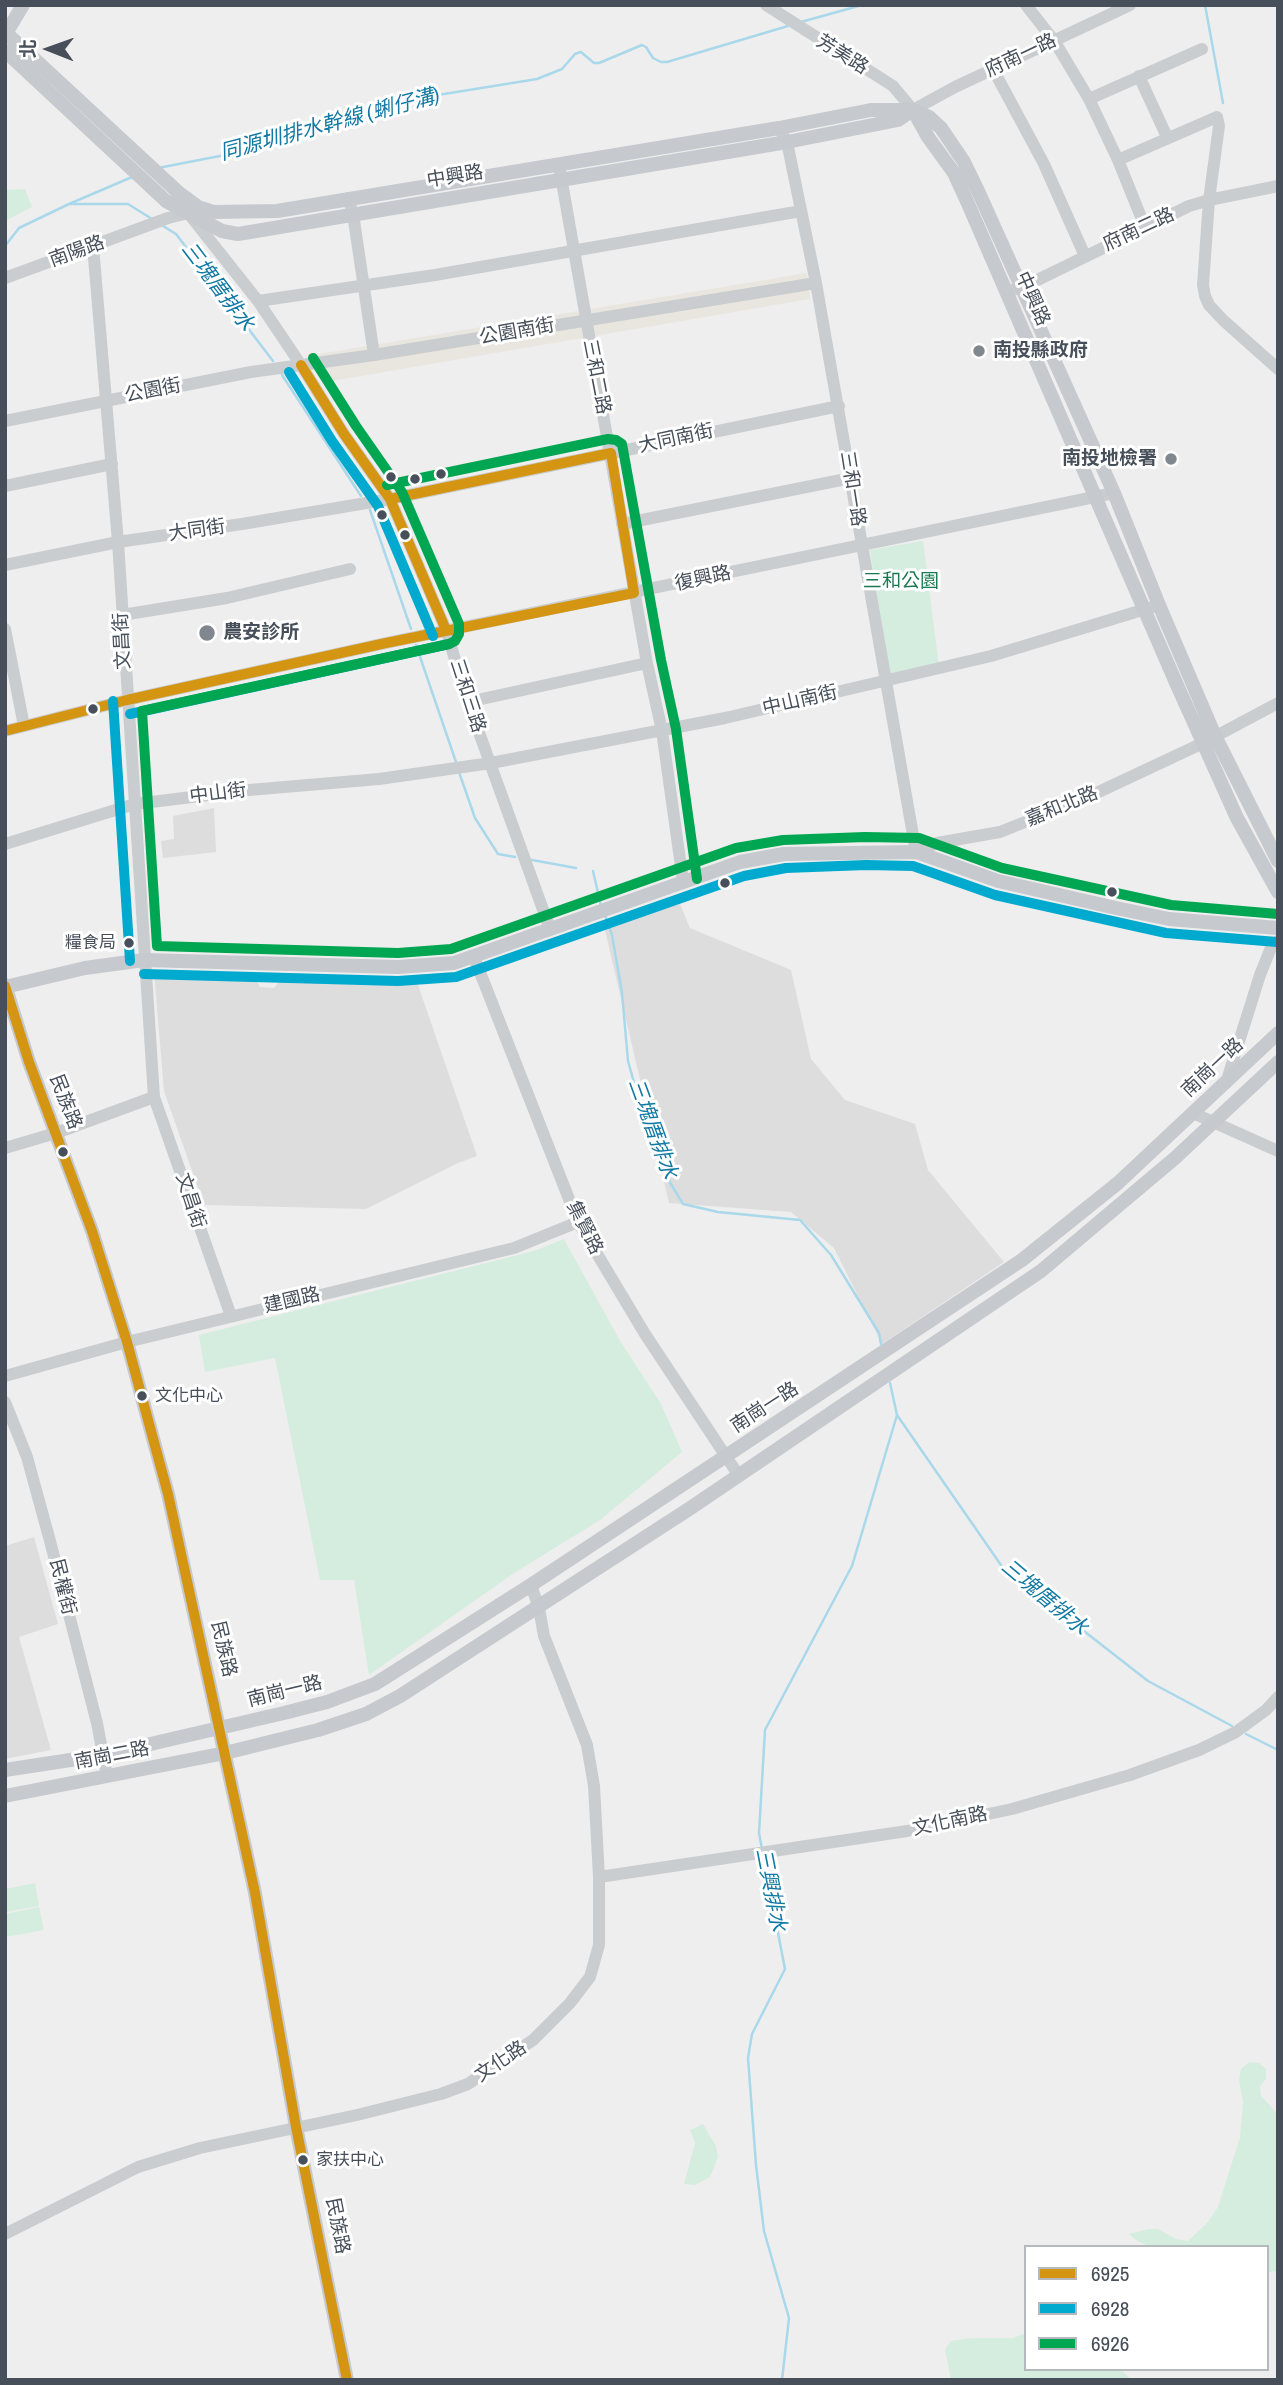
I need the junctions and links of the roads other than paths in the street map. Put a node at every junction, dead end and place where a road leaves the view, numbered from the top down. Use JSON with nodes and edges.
{"nodes":[{"id":1,"x":23,"y":5,"type":"edge"},
{"id":2,"x":766,"y":5,"type":"edge"},
{"id":3,"x":1027,"y":5,"type":"edge"},
{"id":4,"x":1130,"y":5,"type":"edge"},
{"id":5,"x":1116,"y":8,"type":"edge"},
{"id":6,"x":6,"y":33,"type":"edge"},
{"id":7,"x":1053,"y":41,"type":"junction"},
{"id":8,"x":1202,"y":49,"type":"dead end"},
{"id":9,"x":5,"y":51,"type":"edge"},
{"id":10,"x":993,"y":69,"type":"junction"},
{"id":11,"x":1139,"y":76,"type":"junction"},
{"id":12,"x":1089,"y":99,"type":"junction"},
{"id":13,"x":913,"y":110,"type":"junction"},
{"id":14,"x":779,"y":128,"type":"junction"},
{"id":15,"x":1167,"y":137,"type":"junction"},
{"id":16,"x":704,"y":139,"type":"junction"},
{"id":17,"x":788,"y":142,"type":"junction"},
{"id":18,"x":707,"y":155,"type":"junction"},
{"id":19,"x":1118,"y":160,"type":"junction"},
{"id":20,"x":559,"y":163,"type":"junction"},
{"id":21,"x":561,"y":179,"type":"junction"},
{"id":22,"x":1278,"y":186,"type":"edge"},
{"id":23,"x":179,"y":194,"type":"junction"},
{"id":24,"x":348,"y":198,"type":"junction"},
{"id":25,"x":1209,"y":200,"type":"junction"},
{"id":26,"x":277,"y":211,"type":"junction"},
{"id":27,"x":802,"y":211,"type":"junction"},
{"id":28,"x":187,"y":212,"type":"junction"},
{"id":29,"x":213,"y":212,"type":"junction"},
{"id":30,"x":353,"y":214,"type":"junction"},
{"id":31,"x":1145,"y":226,"type":"junction"},
{"id":32,"x":280,"y":227,"type":"junction"},
{"id":33,"x":93,"y":246,"type":"junction"},
{"id":34,"x":573,"y":249,"type":"junction"},
{"id":35,"x":1085,"y":256,"type":"junction"},
{"id":36,"x":5,"y":278,"type":"edge"},
{"id":37,"x":816,"y":283,"type":"junction"},
{"id":38,"x":363,"y":286,"type":"junction"},
{"id":39,"x":1014,"y":289,"type":"junction"},
{"id":40,"x":257,"y":302,"type":"junction"},
{"id":41,"x":585,"y":320,"type":"junction"},
{"id":42,"x":374,"y":355,"type":"junction"},
{"id":43,"x":301,"y":365,"type":"junction"},
{"id":44,"x":1278,"y":369,"type":"edge"},
{"id":45,"x":107,"y":400,"type":"junction"},
{"id":46,"x":839,"y":406,"type":"junction"},
{"id":47,"x":5,"y":421,"type":"edge"},
{"id":48,"x":611,"y":453,"type":"junction"},
{"id":49,"x":112,"y":464,"type":"junction"},
{"id":50,"x":851,"y":478,"type":"junction"},
{"id":51,"x":5,"y":486,"type":"edge"},
{"id":52,"x":1114,"y":493,"type":"junction"},
{"id":53,"x":1097,"y":498,"type":"junction"},
{"id":54,"x":390,"y":499,"type":"junction"},
{"id":55,"x":622,"y":524,"type":"junction"},
{"id":56,"x":118,"y":542,"type":"junction"},
{"id":57,"x":861,"y":545,"type":"junction"},
{"id":58,"x":5,"y":565,"type":"edge"},
{"id":59,"x":350,"y":569,"type":"dead end"},
{"id":60,"x":634,"y":593,"type":"junction"},
{"id":61,"x":1152,"y":607,"type":"junction"},
{"id":62,"x":122,"y":615,"type":"junction"},
{"id":63,"x":5,"y":629,"type":"edge"},
{"id":64,"x":446,"y":630,"type":"junction"},
{"id":65,"x":647,"y":663,"type":"junction"},
{"id":66,"x":885,"y":682,"type":"junction"},
{"id":67,"x":127,"y":701,"type":"junction"},
{"id":68,"x":468,"y":702,"type":"junction"},
{"id":69,"x":1278,"y":703,"type":"edge"},
{"id":70,"x":24,"y":726,"type":"junction"},
{"id":71,"x":5,"y":731,"type":"edge"},
{"id":72,"x":662,"y":731,"type":"junction"},
{"id":73,"x":1209,"y":739,"type":"junction"},
{"id":74,"x":491,"y":763,"type":"junction"},
{"id":75,"x":441,"y":769,"type":"joint"},
{"id":76,"x":135,"y":804,"type":"junction"},
{"id":77,"x":5,"y":844,"type":"edge"},
{"id":78,"x":916,"y":852,"type":"junction"},
{"id":79,"x":1278,"y":861,"type":"edge"},
{"id":80,"x":683,"y":881,"type":"junction"},
{"id":81,"x":1278,"y":892,"type":"edge"},
{"id":82,"x":1278,"y":928,"type":"edge"},
{"id":83,"x":550,"y":929,"type":"junction"},
{"id":84,"x":1278,"y":941,"type":"edge"},
{"id":85,"x":474,"y":957,"type":"junction"},
{"id":86,"x":144,"y":960,"type":"junction"},
{"id":87,"x":6,"y":986,"type":"edge"},
{"id":88,"x":1278,"y":1033,"type":"edge"},
{"id":89,"x":1278,"y":1062,"type":"edge"},
{"id":90,"x":1226,"y":1083,"type":"junction"},
{"id":91,"x":155,"y":1097,"type":"junction"},
{"id":92,"x":1194,"y":1113,"type":"junction"},
{"id":93,"x":1213,"y":1122,"type":"junction"},
{"id":94,"x":56,"y":1133,"type":"junction"},
{"id":95,"x":5,"y":1148,"type":"edge"},
{"id":96,"x":1278,"y":1151,"type":"edge"},
{"id":97,"x":578,"y":1222,"type":"junction"},
{"id":98,"x":231,"y":1316,"type":"junction"},
{"id":99,"x":127,"y":1342,"type":"junction"},
{"id":100,"x":5,"y":1376,"type":"edge"},
{"id":101,"x":5,"y":1402,"type":"edge"},
{"id":102,"x":726,"y":1456,"type":"junction"},
{"id":103,"x":739,"y":1476,"type":"junction"},
{"id":104,"x":531,"y":1584,"type":"junction"},
{"id":105,"x":539,"y":1608,"type":"junction"},
{"id":106,"x":1278,"y":1697,"type":"edge"},
{"id":107,"x":220,"y":1728,"type":"junction"},
{"id":108,"x":225,"y":1753,"type":"junction"},
{"id":109,"x":103,"y":1755,"type":"junction"},
{"id":110,"x":5,"y":1770,"type":"edge"},
{"id":111,"x":107,"y":1776,"type":"junction"},
{"id":112,"x":5,"y":1796,"type":"edge"},
{"id":113,"x":599,"y":1877,"type":"junction"},
{"id":114,"x":296,"y":2127,"type":"junction"},
{"id":115,"x":5,"y":2234,"type":"edge"},
{"id":116,"x":347,"y":2380,"type":"edge"}],
"edges":[{"from":1,"to":6,"type":"main road"},
{"from":2,"to":13,"type":"street","name":"芳美路"},
{"from":3,"to":7,"type":"street"},
{"from":4,"to":5,"type":"street","name":"府南一路"},
{"from":5,"to":7,"type":"street","name":"府南一路"},
{"from":6,"to":23,"type":"main road","name":"中興路"},
{"from":7,"to":10,"type":"street","name":"府南一路"},
{"from":7,"to":12,"type":"street"},
{"from":8,"to":11,"type":"street"},
{"from":9,"to":28,"type":"main road","name":"中興路"},
{"from":10,"to":13,"type":"street","name":"府南一路"},
{"from":10,"to":35,"type":"street"},
{"from":11,"to":12,"type":"street"},
{"from":11,"to":15,"type":"street"},
{"from":12,"to":19,"type":"street"},
{"from":13,"to":14,"type":"main road","name":"中興路"},
{"from":13,"to":17,"type":"main road","name":"中興路"},
{"from":13,"to":39,"type":"main road","name":"中興路"},
{"from":14,"to":16,"type":"main road","name":"中興路"},
{"from":14,"to":17,"type":"street","name":"三和一路"},
{"from":15,"to":19,"type":"street"},
{"from":15,"to":25,"type":"street"},
{"from":16,"to":18,"type":"main road"},
{"from":16,"to":20,"type":"main road","name":"中興路"},
{"from":17,"to":18,"type":"main road","name":"中興路"},
{"from":17,"to":27,"type":"street","name":"三和一路"},
{"from":18,"to":21,"type":"main road","name":"中興路"},
{"from":19,"to":31,"type":"street"},
{"from":20,"to":21,"type":"street","name":"三和二路"},
{"from":20,"to":24,"type":"main road","name":"中興路"},
{"from":21,"to":30,"type":"main road","name":"中興路"},
{"from":21,"to":34,"type":"street","name":"三和二路"},
{"from":22,"to":25,"type":"street","name":"府南二路"},
{"from":23,"to":28,"type":"street","name":"三和三路"},
{"from":23,"to":29,"type":"main road","name":"中興路"},
{"from":24,"to":26,"type":"main road","name":"中興路"},
{"from":24,"to":30,"type":"street"},
{"from":25,"to":31,"type":"street","name":"府南二路"},
{"from":25,"to":44,"type":"street"},
{"from":26,"to":29,"type":"main road","name":"中興路"},
{"from":26,"to":32,"type":"main road"},
{"from":27,"to":34,"type":"street"},
{"from":27,"to":37,"type":"street","name":"三和一路"},
{"from":28,"to":29,"type":"street"},
{"from":28,"to":32,"type":"main road","name":"中興路"},
{"from":28,"to":33,"type":"street","name":"南陽路"},
{"from":28,"to":40,"type":"street","name":"三和三路"},
{"from":30,"to":32,"type":"main road","name":"中興路"},
{"from":30,"to":38,"type":"street"},
{"from":31,"to":35,"type":"street","name":"府南二路"},
{"from":33,"to":36,"type":"street","name":"南陽路"},
{"from":33,"to":45,"type":"street","name":"文昌街"},
{"from":34,"to":38,"type":"street"},
{"from":34,"to":41,"type":"street","name":"三和二路"},
{"from":35,"to":39,"type":"street","name":"府南二路"},
{"from":37,"to":41,"type":"street","name":"公園南街"},
{"from":37,"to":46,"type":"street","name":"三和一路"},
{"from":38,"to":40,"type":"street"},
{"from":38,"to":42,"type":"street"},
{"from":39,"to":52,"type":"main road","name":"中興路"},
{"from":39,"to":53,"type":"main road","name":"中興路"},
{"from":40,"to":43,"type":"street","name":"三和三路"},
{"from":41,"to":42,"type":"street","name":"公園南街"},
{"from":41,"to":48,"type":"street","name":"三和二路"},
{"from":42,"to":43,"type":"street","name":"公園南街"},
{"from":43,"to":45,"type":"street","name":"公園街"},
{"from":43,"to":54,"type":"street","name":"三和三路"},
{"from":45,"to":47,"type":"street","name":"公園街"},
{"from":45,"to":49,"type":"street","name":"文昌街"},
{"from":46,"to":48,"type":"street","name":"大同南街"},
{"from":46,"to":50,"type":"street","name":"三和一路"},
{"from":48,"to":54,"type":"street","name":"大同南街"},
{"from":48,"to":55,"type":"street","name":"三和二路"},
{"from":49,"to":51,"type":"street"},
{"from":49,"to":56,"type":"street","name":"文昌街"},
{"from":50,"to":55,"type":"street"},
{"from":50,"to":57,"type":"street","name":"三和一路"},
{"from":52,"to":53,"type":"street","name":"復興路"},
{"from":52,"to":61,"type":"main road","name":"中興路"},
{"from":53,"to":57,"type":"street","name":"復興路"},
{"from":53,"to":61,"type":"main road","name":"中興路"},
{"from":54,"to":56,"type":"street","name":"大同街"},
{"from":54,"to":64,"type":"street","name":"三和三路"},
{"from":55,"to":60,"type":"street","name":"三和二路"},
{"from":56,"to":58,"type":"street","name":"大同街"},
{"from":56,"to":62,"type":"street","name":"文昌街"},
{"from":57,"to":60,"type":"street","name":"復興路"},
{"from":57,"to":66,"type":"street","name":"三和一路"},
{"from":59,"to":62,"type":"street"},
{"from":60,"to":64,"type":"street","name":"復興路"},
{"from":60,"to":65,"type":"street","name":"三和二路"},
{"from":61,"to":66,"type":"street","name":"中山南街"},
{"from":61,"to":73,"type":"main road","name":"中興路"},
{"from":62,"to":67,"type":"street","name":"文昌街"},
{"from":63,"to":70,"type":"street"},
{"from":64,"to":67,"type":"street","name":"復興路"},
{"from":64,"to":68,"type":"street","name":"三和三路"},
{"from":65,"to":68,"type":"street"},
{"from":65,"to":72,"type":"street","name":"三和二路"},
{"from":66,"to":72,"type":"street","name":"中山南街"},
{"from":66,"to":78,"type":"street","name":"三和一路"},
{"from":67,"to":70,"type":"street","name":"復興路"},
{"from":67,"to":76,"type":"street","name":"文昌街"},
{"from":68,"to":74,"type":"street","name":"三和三路"},
{"from":69,"to":73,"type":"street","name":"嘉和北路"},
{"from":70,"to":71,"type":"street","name":"復興路"},
{"from":72,"to":74,"type":"street","name":"中山南街"},
{"from":72,"to":80,"type":"street","name":"三和二路"},
{"from":73,"to":78,"type":"street","name":"嘉和北路"},
{"from":73,"to":79,"type":"main road","name":"中興路"},
{"from":73,"to":81,"type":"main road","name":"中興路"},
{"from":74,"to":75,"type":"street","name":"中山南街"},
{"from":74,"to":83,"type":"street","name":"三和三路"},
{"from":75,"to":76,"type":"street","name":"中山街"},
{"from":76,"to":77,"type":"street","name":"中山街"},
{"from":76,"to":86,"type":"street","name":"文昌街"},
{"from":78,"to":80,"type":"main road"},
{"from":78,"to":82,"type":"main road"},
{"from":80,"to":83,"type":"main road"},
{"from":83,"to":85,"type":"main road"},
{"from":84,"to":90,"type":"street"},
{"from":85,"to":86,"type":"main road"},
{"from":85,"to":97,"type":"street","name":"集賢路"},
{"from":86,"to":87,"type":"main road"},
{"from":86,"to":91,"type":"street","name":"文昌街"},
{"from":87,"to":94,"type":"main road","name":"民族路"},
{"from":88,"to":90,"type":"main road","name":"南崗一路"},
{"from":89,"to":93,"type":"main road","name":"南崗一路"},
{"from":90,"to":92,"type":"main road","name":"南崗一路"},
{"from":91,"to":94,"type":"street"},
{"from":91,"to":98,"type":"street","name":"文昌街"},
{"from":92,"to":93,"type":"street"},
{"from":92,"to":102,"type":"main road","name":"南崗一路"},
{"from":93,"to":96,"type":"street"},
{"from":93,"to":103,"type":"main road","name":"南崗一路"},
{"from":94,"to":95,"type":"street"},
{"from":94,"to":99,"type":"main road","name":"民族路"},
{"from":97,"to":98,"type":"street","name":"建國路"},
{"from":97,"to":102,"type":"street","name":"集賢路"},
{"from":98,"to":99,"type":"street","name":"建國路"},
{"from":99,"to":100,"type":"street","name":"建國路"},
{"from":99,"to":107,"type":"main road","name":"民族路"},
{"from":101,"to":109,"type":"street","name":"民權街"},
{"from":102,"to":103,"type":"street","name":"集賢路"},
{"from":102,"to":104,"type":"main road","name":"南崗一路"},
{"from":103,"to":105,"type":"main road","name":"南崗一路"},
{"from":104,"to":105,"type":"street","name":"文化路"},
{"from":104,"to":107,"type":"main road","name":"南崗一路"},
{"from":105,"to":108,"type":"main road","name":"南崗一路"},
{"from":105,"to":113,"type":"street","name":"文化路"},
{"from":106,"to":113,"type":"street","name":"文化南路"},
{"from":107,"to":108,"type":"main road","name":"民族路"},
{"from":107,"to":109,"type":"main road","name":"南崗二路"},
{"from":108,"to":111,"type":"main road","name":"南崗二路"},
{"from":108,"to":114,"type":"main road","name":"民族路"},
{"from":109,"to":110,"type":"main road","name":"南崗二路"},
{"from":109,"to":111,"type":"street","name":"民權街"},
{"from":111,"to":112,"type":"main road","name":"南崗二路"},
{"from":113,"to":114,"type":"street","name":"文化路"},
{"from":114,"to":115,"type":"street","name":"文化路"},
{"from":114,"to":116,"type":"main road","name":"民族路"}]}
